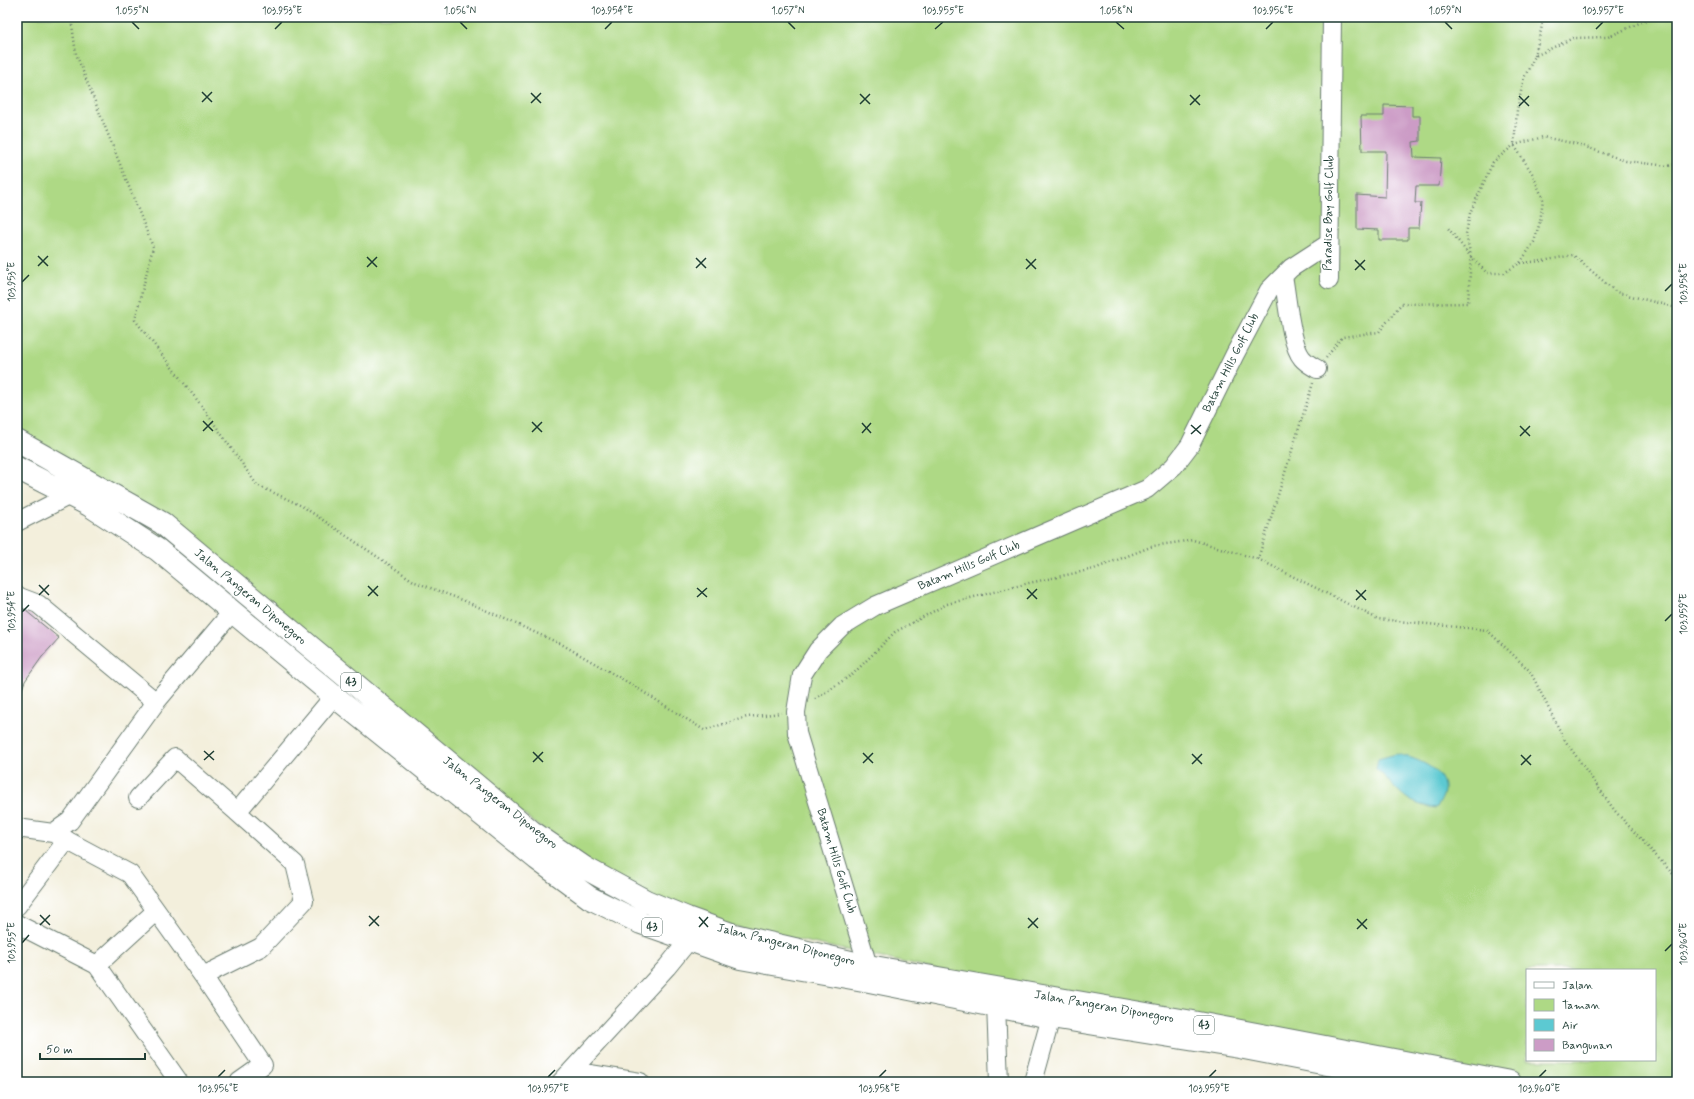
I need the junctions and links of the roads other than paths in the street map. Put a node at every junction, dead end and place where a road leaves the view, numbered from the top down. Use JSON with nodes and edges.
{"nodes":[{"id":1,"x":1332,"y":17,"type":"edge"},
{"id":2,"x":1328,"y":244,"type":"junction"},
{"id":3,"x":1284,"y":276,"type":"junction"},
{"id":4,"x":1329,"y":280,"type":"dead end"},
{"id":5,"x":1317,"y":369,"type":"road end"},
{"id":6,"x":17,"y":441,"type":"edge"},
{"id":7,"x":17,"y":468,"type":"edge"},
{"id":8,"x":70,"y":495,"type":"junction"},
{"id":9,"x":17,"y":522,"type":"edge"},
{"id":10,"x":17,"y":596,"type":"edge"},
{"id":11,"x":232,"y":612,"type":"junction"},
{"id":12,"x":334,"y":696,"type":"junction"},
{"id":13,"x":156,"y":702,"type":"junction"},
{"id":14,"x":138,"y":798,"type":"dead end"},
{"id":15,"x":237,"y":812,"type":"junction"},
{"id":16,"x":17,"y":828,"type":"edge"},
{"id":17,"x":60,"y":836,"type":"junction"},
{"id":18,"x":17,"y":906,"type":"edge"},
{"id":19,"x":156,"y":911,"type":"junction"},
{"id":20,"x":17,"y":924,"type":"edge"},
{"id":21,"x":689,"y":940,"type":"junction"},
{"id":22,"x":97,"y":965,"type":"junction"},
{"id":23,"x":868,"y":966,"type":"junction"},
{"id":24,"x":203,"y":976,"type":"junction"},
{"id":25,"x":996,"y":1005,"type":"junction"},
{"id":26,"x":1052,"y":1017,"type":"junction"},
{"id":27,"x":566,"y":1076,"type":"edge"},
{"id":28,"x":179,"y":1082,"type":"edge"},
{"id":29,"x":239,"y":1082,"type":"edge"},
{"id":30,"x":640,"y":1082,"type":"edge"},
{"id":31,"x":999,"y":1082,"type":"edge"},
{"id":32,"x":1033,"y":1082,"type":"edge"},
{"id":33,"x":1421,"y":1082,"type":"edge"},
{"id":34,"x":1510,"y":1082,"type":"edge"}],
"edges":[{"from":1,"to":2,"type":"street","name":"Paradise Bay Golf Club"},
{"from":2,"to":3,"type":"street","name":"Batam Hills Golf Club"},
{"from":2,"to":4,"type":"street","name":"Paradise Bay Golf Club"},
{"from":3,"to":5,"type":"street"},
{"from":3,"to":23,"type":"street","name":"Batam Hills Golf Club"},
{"from":6,"to":23,"type":"highway","name":"Jalan Pangeran Diponegoro","number":"43"},
{"from":7,"to":8,"type":"highway","name":"Jalan Pangeran Diponegoro","number":"43"},
{"from":8,"to":9,"type":"street"},
{"from":8,"to":11,"type":"highway","name":"Jalan Pangeran Diponegoro","number":"43"},
{"from":10,"to":13,"type":"street"},
{"from":11,"to":12,"type":"highway","name":"Jalan Pangeran Diponegoro","number":"43"},
{"from":11,"to":13,"type":"street"},
{"from":12,"to":15,"type":"street"},
{"from":12,"to":21,"type":"highway","name":"Jalan Pangeran Diponegoro","number":"43"},
{"from":13,"to":17,"type":"street"},
{"from":14,"to":15,"type":"street"},
{"from":15,"to":24,"type":"street"},
{"from":16,"to":17,"type":"street"},
{"from":17,"to":18,"type":"street"},
{"from":17,"to":19,"type":"street"},
{"from":19,"to":22,"type":"street"},
{"from":19,"to":24,"type":"street"},
{"from":20,"to":22,"type":"street"},
{"from":21,"to":25,"type":"highway","name":"Jalan Pangeran Diponegoro","number":"43"},
{"from":21,"to":27,"type":"street"},
{"from":22,"to":28,"type":"street"},
{"from":23,"to":34,"type":"highway","name":"Jalan Pangeran Diponegoro","number":"43"},
{"from":24,"to":29,"type":"street"},
{"from":25,"to":26,"type":"highway","name":"Jalan Pangeran Diponegoro","number":"43"},
{"from":25,"to":31,"type":"street"},
{"from":26,"to":32,"type":"street"},
{"from":26,"to":33,"type":"highway","name":"Jalan Pangeran Diponegoro","number":"43"},
{"from":27,"to":30,"type":"street"}]}
